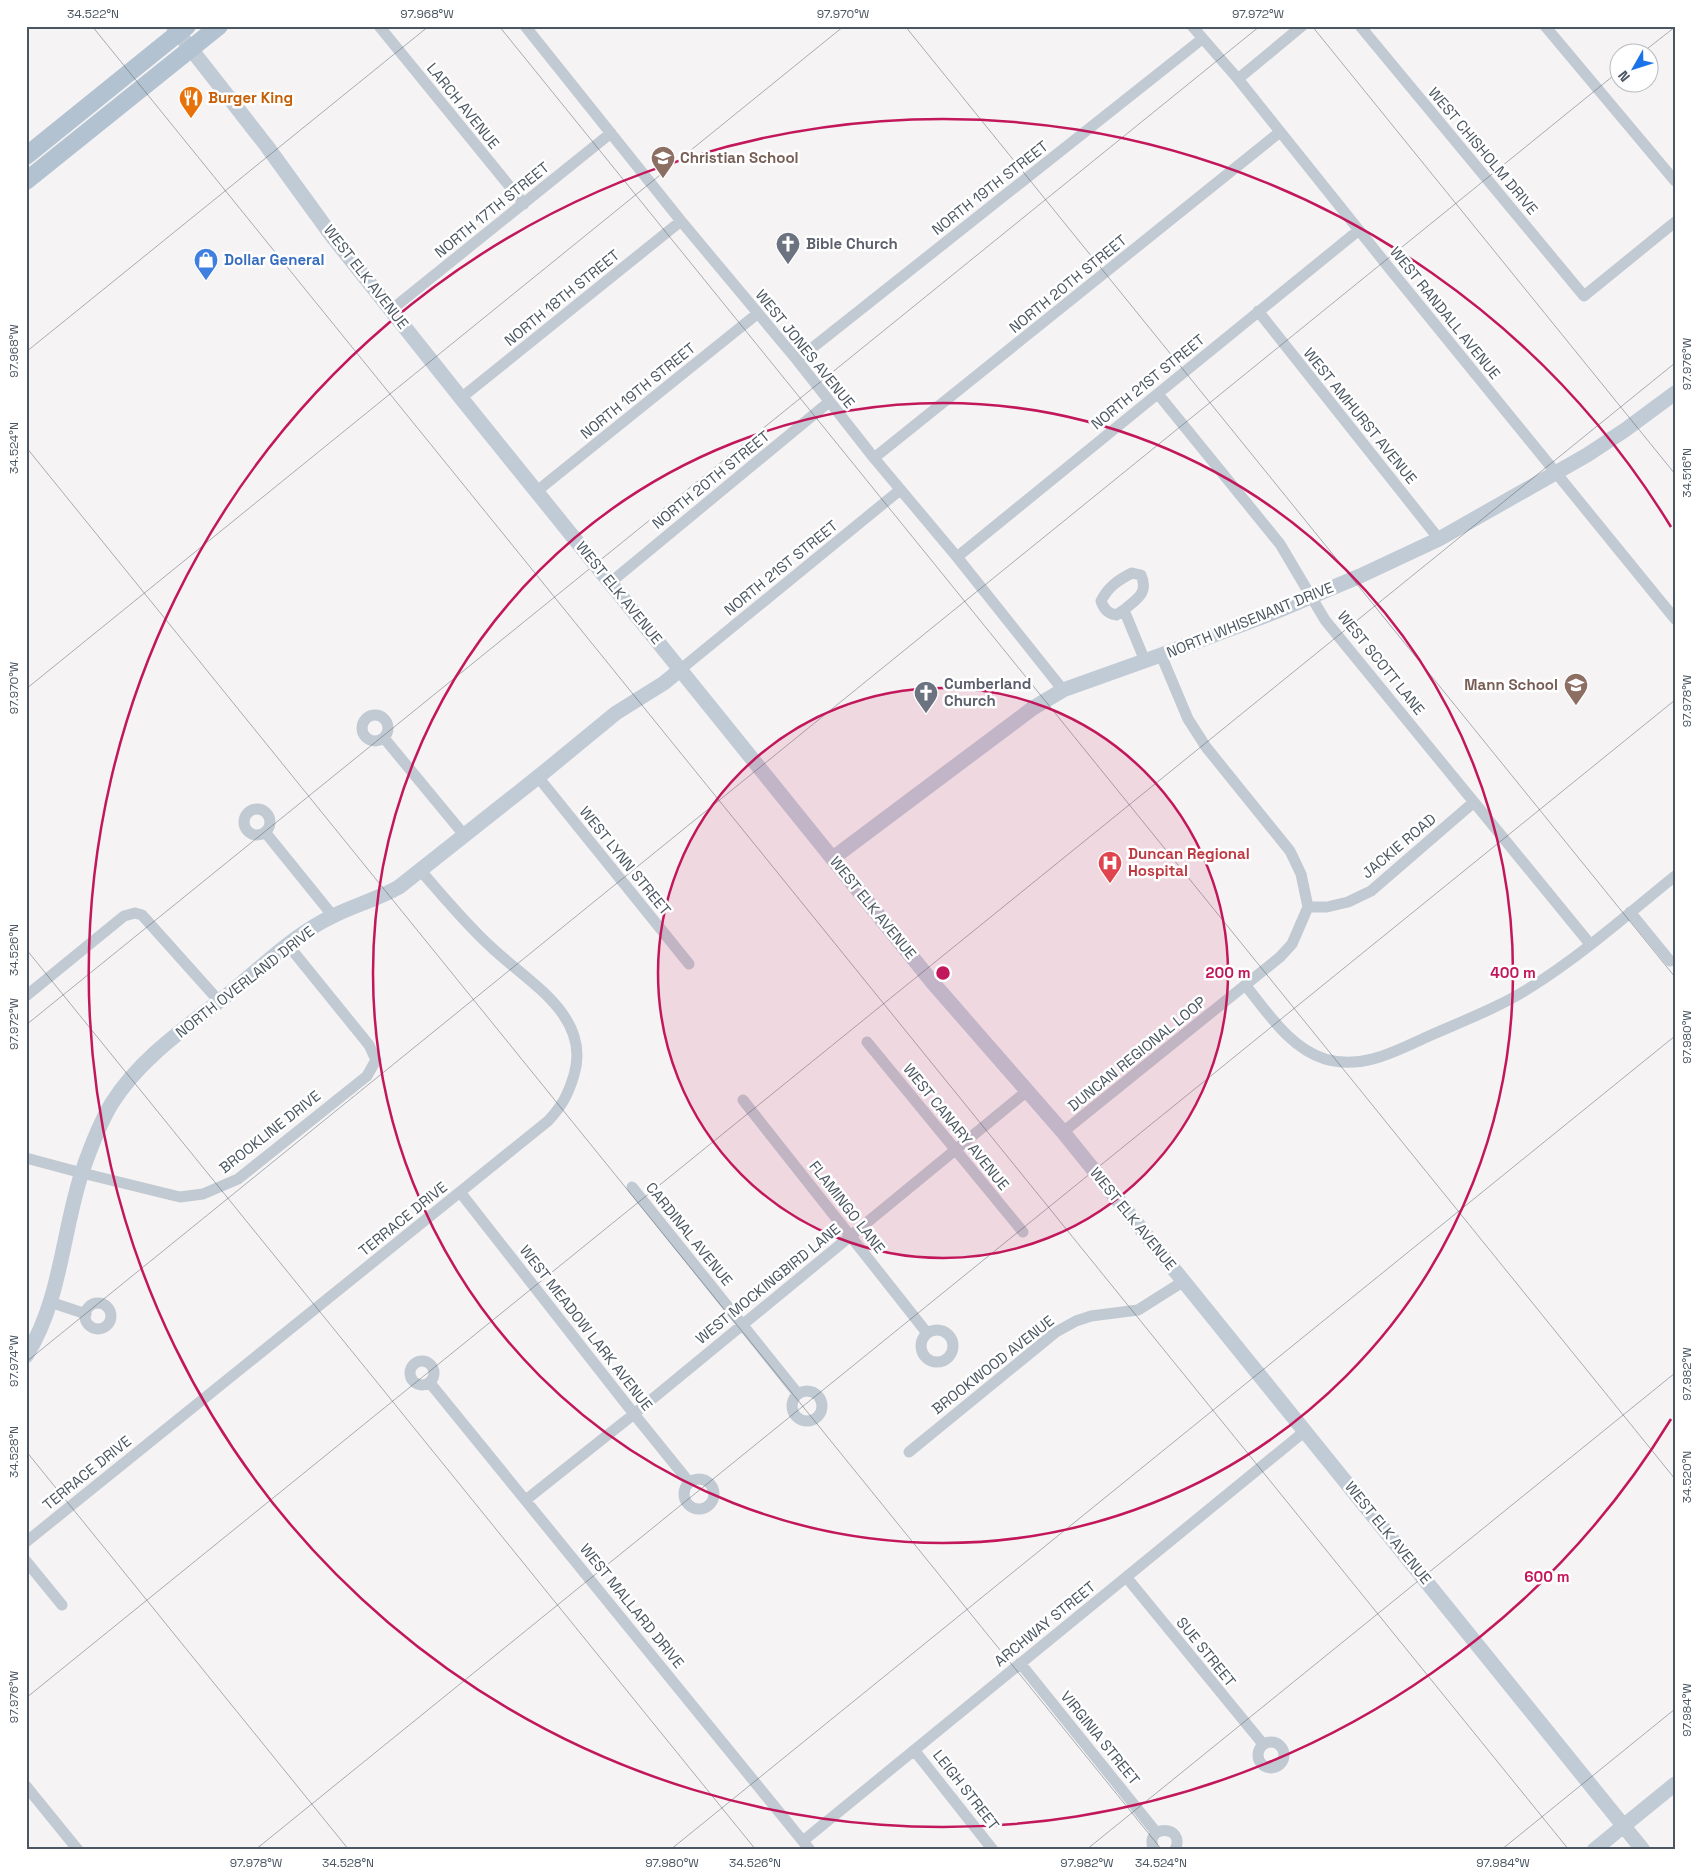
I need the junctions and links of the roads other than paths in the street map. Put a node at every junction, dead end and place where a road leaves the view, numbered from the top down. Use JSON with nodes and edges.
{"nodes":[{"id":1,"x":219,"y":26,"type":"edge"},
{"id":2,"x":379,"y":26,"type":"edge"},
{"id":3,"x":525,"y":26,"type":"edge"},
{"id":4,"x":1192,"y":26,"type":"edge"},
{"id":5,"x":1302,"y":26,"type":"edge"},
{"id":6,"x":1360,"y":26,"type":"edge"},
{"id":7,"x":1544,"y":26,"type":"edge"},
{"id":8,"x":179,"y":29,"type":"edge"},
{"id":9,"x":1202,"y":39,"type":"junction"},
{"id":10,"x":190,"y":49,"type":"junction"},
{"id":11,"x":1238,"y":79,"type":"junction"},
{"id":12,"x":1280,"y":132,"type":"junction"},
{"id":13,"x":610,"y":133,"type":"junction"},
{"id":14,"x":26,"y":156,"type":"edge"},
{"id":15,"x":26,"y":181,"type":"edge"},
{"id":16,"x":1675,"y":182,"type":"edge"},
{"id":17,"x":524,"y":204,"type":"junction"},
{"id":18,"x":680,"y":222,"type":"junction"},
{"id":19,"x":1675,"y":222,"type":"edge"},
{"id":20,"x":1358,"y":230,"type":"junction"},
{"id":21,"x":391,"y":310,"type":"junction"},
{"id":22,"x":1258,"y":311,"type":"junction"},
{"id":23,"x":757,"y":314,"type":"junction"},
{"id":24,"x":797,"y":360,"type":"junction"},
{"id":25,"x":1158,"y":394,"type":"junction"},
{"id":26,"x":461,"y":398,"type":"junction"},
{"id":27,"x":1673,"y":398,"type":"edge"},
{"id":28,"x":829,"y":402,"type":"junction"},
{"id":29,"x":874,"y":458,"type":"junction"},
{"id":30,"x":1556,"y":474,"type":"junction"},
{"id":31,"x":900,"y":490,"type":"junction"},
{"id":32,"x":537,"y":491,"type":"junction"},
{"id":33,"x":1439,"y":539,"type":"junction"},
{"id":34,"x":956,"y":557,"type":"junction"},
{"id":35,"x":611,"y":582,"type":"junction"},
{"id":36,"x":1310,"y":596,"type":"junction"},
{"id":37,"x":1124,"y":610,"type":"dead end"},
{"id":38,"x":1675,"y":619,"type":"edge"},
{"id":39,"x":1161,"y":655,"type":"junction"},
{"id":40,"x":1145,"y":661,"type":"junction"},
{"id":41,"x":681,"y":669,"type":"junction"},
{"id":42,"x":1063,"y":690,"type":"junction"},
{"id":43,"x":384,"y":738,"type":"dead end"},
{"id":44,"x":538,"y":777,"type":"junction"},
{"id":45,"x":1474,"y":802,"type":"junction"},
{"id":46,"x":265,"y":832,"type":"dead end"},
{"id":47,"x":465,"y":836,"type":"junction"},
{"id":48,"x":833,"y":858,"type":"junction"},
{"id":49,"x":420,"y":870,"type":"junction"},
{"id":50,"x":1675,"y":876,"type":"edge"},
{"id":51,"x":1308,"y":907,"type":"junction"},
{"id":52,"x":1630,"y":912,"type":"junction"},
{"id":53,"x":333,"y":916,"type":"junction"},
{"id":54,"x":288,"y":944,"type":"junction"},
{"id":55,"x":1590,"y":944,"type":"junction"},
{"id":56,"x":1670,"y":961,"type":"dead end"},
{"id":57,"x":689,"y":964,"type":"dead end"},
{"id":58,"x":1246,"y":986,"type":"junction"},
{"id":59,"x":26,"y":996,"type":"edge"},
{"id":60,"x":219,"y":1001,"type":"junction"},
{"id":61,"x":867,"y":1042,"type":"dead end"},
{"id":62,"x":1027,"y":1091,"type":"junction"},
{"id":63,"x":743,"y":1100,"type":"dead end"},
{"id":64,"x":1063,"y":1132,"type":"junction"},
{"id":65,"x":954,"y":1151,"type":"junction"},
{"id":66,"x":26,"y":1158,"type":"edge"},
{"id":67,"x":82,"y":1173,"type":"junction"},
{"id":68,"x":632,"y":1187,"type":"dead end"},
{"id":69,"x":460,"y":1192,"type":"junction"},
{"id":70,"x":1023,"y":1232,"type":"dead end"},
{"id":71,"x":850,"y":1236,"type":"junction"},
{"id":72,"x":1184,"y":1281,"type":"junction"},
{"id":73,"x":50,"y":1302,"type":"junction"},
{"id":74,"x":86,"y":1314,"type":"dead end"},
{"id":75,"x":743,"y":1324,"type":"junction"},
{"id":76,"x":927,"y":1333,"type":"dead end"},
{"id":77,"x":26,"y":1356,"type":"edge"},
{"id":78,"x":430,"y":1383,"type":"dead end"},
{"id":79,"x":798,"y":1394,"type":"dead end"},
{"id":80,"x":634,"y":1414,"type":"junction"},
{"id":81,"x":1305,"y":1430,"type":"junction"},
{"id":82,"x":909,"y":1452,"type":"dead end"},
{"id":83,"x":689,"y":1482,"type":"dead end"},
{"id":84,"x":526,"y":1499,"type":"junction"},
{"id":85,"x":26,"y":1542,"type":"edge"},
{"id":86,"x":26,"y":1561,"type":"edge"},
{"id":87,"x":1126,"y":1578,"type":"junction"},
{"id":88,"x":62,"y":1606,"type":"dead end"},
{"id":89,"x":1020,"y":1663,"type":"junction"},
{"id":90,"x":1263,"y":1744,"type":"dead end"},
{"id":91,"x":914,"y":1750,"type":"junction"},
{"id":92,"x":1675,"y":1784,"type":"edge"},
{"id":93,"x":26,"y":1786,"type":"edge"},
{"id":94,"x":1624,"y":1825,"type":"junction"},
{"id":95,"x":1156,"y":1832,"type":"junction"},
{"id":96,"x":807,"y":1845,"type":"edge"},
{"id":97,"x":78,"y":1850,"type":"edge"},
{"id":98,"x":994,"y":1850,"type":"edge"},
{"id":99,"x":1154,"y":1850,"type":"edge"},
{"id":100,"x":1175,"y":1850,"type":"edge"},
{"id":101,"x":1594,"y":1850,"type":"edge"},
{"id":102,"x":1643,"y":1850,"type":"edge"}],
"edges":[{"from":1,"to":10,"type":"main road"},
{"from":2,"to":17,"type":"street","name":"LARCH AVENUE"},
{"from":3,"to":13,"type":"street","name":"WEST JONES AVENUE"},
{"from":4,"to":9,"type":"street","name":"WEST RANDALL AVENUE"},
{"from":5,"to":11,"type":"street"},
{"from":6,"to":19,"type":"street","name":"WEST CHISHOLM DRIVE"},
{"from":7,"to":16,"type":"street"},
{"from":8,"to":10,"type":"main road","name":"WEST ELK AVENUE"},
{"from":8,"to":14,"type":"main road"},
{"from":9,"to":11,"type":"street","name":"WEST RANDALL AVENUE"},
{"from":9,"to":24,"type":"street","name":"NORTH 19TH STREET"},
{"from":10,"to":15,"type":"main road"},
{"from":10,"to":21,"type":"main road","name":"WEST ELK AVENUE"},
{"from":11,"to":12,"type":"street","name":"WEST RANDALL AVENUE"},
{"from":12,"to":20,"type":"street","name":"WEST RANDALL AVENUE"},
{"from":12,"to":29,"type":"street","name":"NORTH 20TH STREET"},
{"from":13,"to":17,"type":"street","name":"NORTH 17TH STREET"},
{"from":13,"to":18,"type":"street","name":"WEST JONES AVENUE"},
{"from":17,"to":21,"type":"street","name":"NORTH 17TH STREET"},
{"from":18,"to":23,"type":"street","name":"WEST JONES AVENUE"},
{"from":18,"to":26,"type":"street","name":"NORTH 18TH STREET"},
{"from":20,"to":22,"type":"street","name":"NORTH 21ST STREET"},
{"from":20,"to":30,"type":"street","name":"WEST RANDALL AVENUE"},
{"from":21,"to":26,"type":"main road","name":"WEST ELK AVENUE"},
{"from":22,"to":25,"type":"street","name":"NORTH 21ST STREET"},
{"from":22,"to":33,"type":"street","name":"WEST AMHURST AVENUE"},
{"from":23,"to":24,"type":"street","name":"WEST JONES AVENUE"},
{"from":23,"to":32,"type":"street","name":"NORTH 19TH STREET"},
{"from":24,"to":28,"type":"street","name":"WEST JONES AVENUE"},
{"from":25,"to":34,"type":"street","name":"NORTH 21ST STREET"},
{"from":25,"to":36,"type":"street","name":"WEST SCOTT LANE"},
{"from":26,"to":32,"type":"main road","name":"WEST ELK AVENUE"},
{"from":27,"to":30,"type":"main road","name":"NORTH WHISENANT DRIVE"},
{"from":28,"to":29,"type":"street","name":"WEST JONES AVENUE"},
{"from":28,"to":35,"type":"street","name":"NORTH 20TH STREET"},
{"from":29,"to":31,"type":"street","name":"WEST JONES AVENUE"},
{"from":30,"to":33,"type":"main road","name":"NORTH WHISENANT DRIVE"},
{"from":30,"to":38,"type":"street","name":"WEST RANDALL AVENUE"},
{"from":31,"to":34,"type":"street","name":"WEST JONES AVENUE"},
{"from":31,"to":41,"type":"street","name":"NORTH 21ST STREET"},
{"from":32,"to":35,"type":"main road","name":"WEST ELK AVENUE"},
{"from":33,"to":36,"type":"main road","name":"NORTH WHISENANT DRIVE"},
{"from":34,"to":42,"type":"street","name":"WEST JONES AVENUE"},
{"from":35,"to":41,"type":"main road","name":"WEST ELK AVENUE"},
{"from":36,"to":39,"type":"main road","name":"NORTH WHISENANT DRIVE"},
{"from":36,"to":45,"type":"street","name":"WEST SCOTT LANE"},
{"from":37,"to":40,"type":"street"},
{"from":39,"to":40,"type":"main road","name":"NORTH WHISENANT DRIVE"},
{"from":39,"to":51,"type":"street"},
{"from":40,"to":42,"type":"main road","name":"NORTH WHISENANT DRIVE"},
{"from":41,"to":44,"type":"main road","name":"NORTH OVERLAND DRIVE"},
{"from":41,"to":48,"type":"main road","name":"WEST ELK AVENUE"},
{"from":42,"to":48,"type":"main road","name":"NORTH WHISENANT DRIVE"},
{"from":43,"to":47,"type":"street"},
{"from":44,"to":47,"type":"main road","name":"NORTH OVERLAND DRIVE"},
{"from":44,"to":57,"type":"street","name":"WEST LYNN STREET"},
{"from":45,"to":51,"type":"street","name":"JACKIE ROAD"},
{"from":45,"to":55,"type":"street","name":"WEST SCOTT LANE"},
{"from":46,"to":53,"type":"street"},
{"from":47,"to":49,"type":"main road","name":"NORTH OVERLAND DRIVE"},
{"from":48,"to":62,"type":"main road","name":"WEST ELK AVENUE"},
{"from":49,"to":53,"type":"main road","name":"NORTH OVERLAND DRIVE"},
{"from":49,"to":69,"type":"street","name":"TERRACE DRIVE"},
{"from":50,"to":52,"type":"street"},
{"from":51,"to":58,"type":"street","name":"DUNCAN REGIONAL LOOP"},
{"from":52,"to":55,"type":"street"},
{"from":52,"to":56,"type":"street"},
{"from":53,"to":54,"type":"main road","name":"NORTH OVERLAND DRIVE"},
{"from":54,"to":60,"type":"main road","name":"NORTH OVERLAND DRIVE"},
{"from":54,"to":67,"type":"street","name":"BROOKLINE DRIVE"},
{"from":55,"to":58,"type":"street"},
{"from":58,"to":64,"type":"street","name":"DUNCAN REGIONAL LOOP"},
{"from":59,"to":60,"type":"street"},
{"from":60,"to":67,"type":"main road","name":"NORTH OVERLAND DRIVE"},
{"from":61,"to":65,"type":"street","name":"WEST CANARY AVENUE"},
{"from":62,"to":64,"type":"main road","name":"WEST ELK AVENUE"},
{"from":62,"to":65,"type":"street","name":"WEST MOCKINGBIRD LANE"},
{"from":63,"to":71,"type":"street","name":"FLAMINGO LANE"},
{"from":64,"to":72,"type":"main road","name":"WEST ELK AVENUE"},
{"from":65,"to":70,"type":"street","name":"WEST CANARY AVENUE"},
{"from":65,"to":71,"type":"street","name":"WEST MOCKINGBIRD LANE"},
{"from":66,"to":67,"type":"street","name":"BROOKLINE DRIVE"},
{"from":67,"to":73,"type":"main road","name":"NORTH OVERLAND DRIVE"},
{"from":68,"to":75,"type":"street","name":"CARDINAL AVENUE"},
{"from":69,"to":80,"type":"street","name":"WEST MEADOW LARK AVENUE"},
{"from":69,"to":85,"type":"street","name":"TERRACE DRIVE"},
{"from":71,"to":75,"type":"street","name":"WEST MOCKINGBIRD LANE"},
{"from":71,"to":76,"type":"street","name":"FLAMINGO LANE"},
{"from":72,"to":81,"type":"main road","name":"WEST ELK AVENUE"},
{"from":72,"to":82,"type":"street","name":"BROOKWOOD AVENUE"},
{"from":73,"to":74,"type":"street"},
{"from":73,"to":77,"type":"main road","name":"NORTH OVERLAND DRIVE"},
{"from":75,"to":79,"type":"street","name":"CARDINAL AVENUE"},
{"from":75,"to":80,"type":"street","name":"WEST MOCKINGBIRD LANE"},
{"from":78,"to":84,"type":"street","name":"WEST MALLARD DRIVE"},
{"from":80,"to":83,"type":"street","name":"WEST MEADOW LARK AVENUE"},
{"from":80,"to":84,"type":"street","name":"WEST MOCKINGBIRD LANE"},
{"from":81,"to":87,"type":"street","name":"ARCHWAY STREET"},
{"from":81,"to":94,"type":"main road","name":"WEST ELK AVENUE"},
{"from":84,"to":96,"type":"street","name":"WEST MALLARD DRIVE"},
{"from":86,"to":88,"type":"street"},
{"from":87,"to":89,"type":"street","name":"ARCHWAY STREET"},
{"from":87,"to":90,"type":"street","name":"SUE STREET"},
{"from":89,"to":91,"type":"street","name":"ARCHWAY STREET"},
{"from":89,"to":95,"type":"street","name":"VIRGINIA STREET"},
{"from":91,"to":96,"type":"street","name":"ARCHWAY STREET"},
{"from":91,"to":98,"type":"street","name":"LEIGH STREET"},
{"from":92,"to":94,"type":"main road"},
{"from":93,"to":97,"type":"street"},
{"from":94,"to":101,"type":"main road"},
{"from":94,"to":102,"type":"main road","name":"WEST ELK AVENUE"},
{"from":95,"to":99,"type":"street"},
{"from":95,"to":100,"type":"street"}]}
